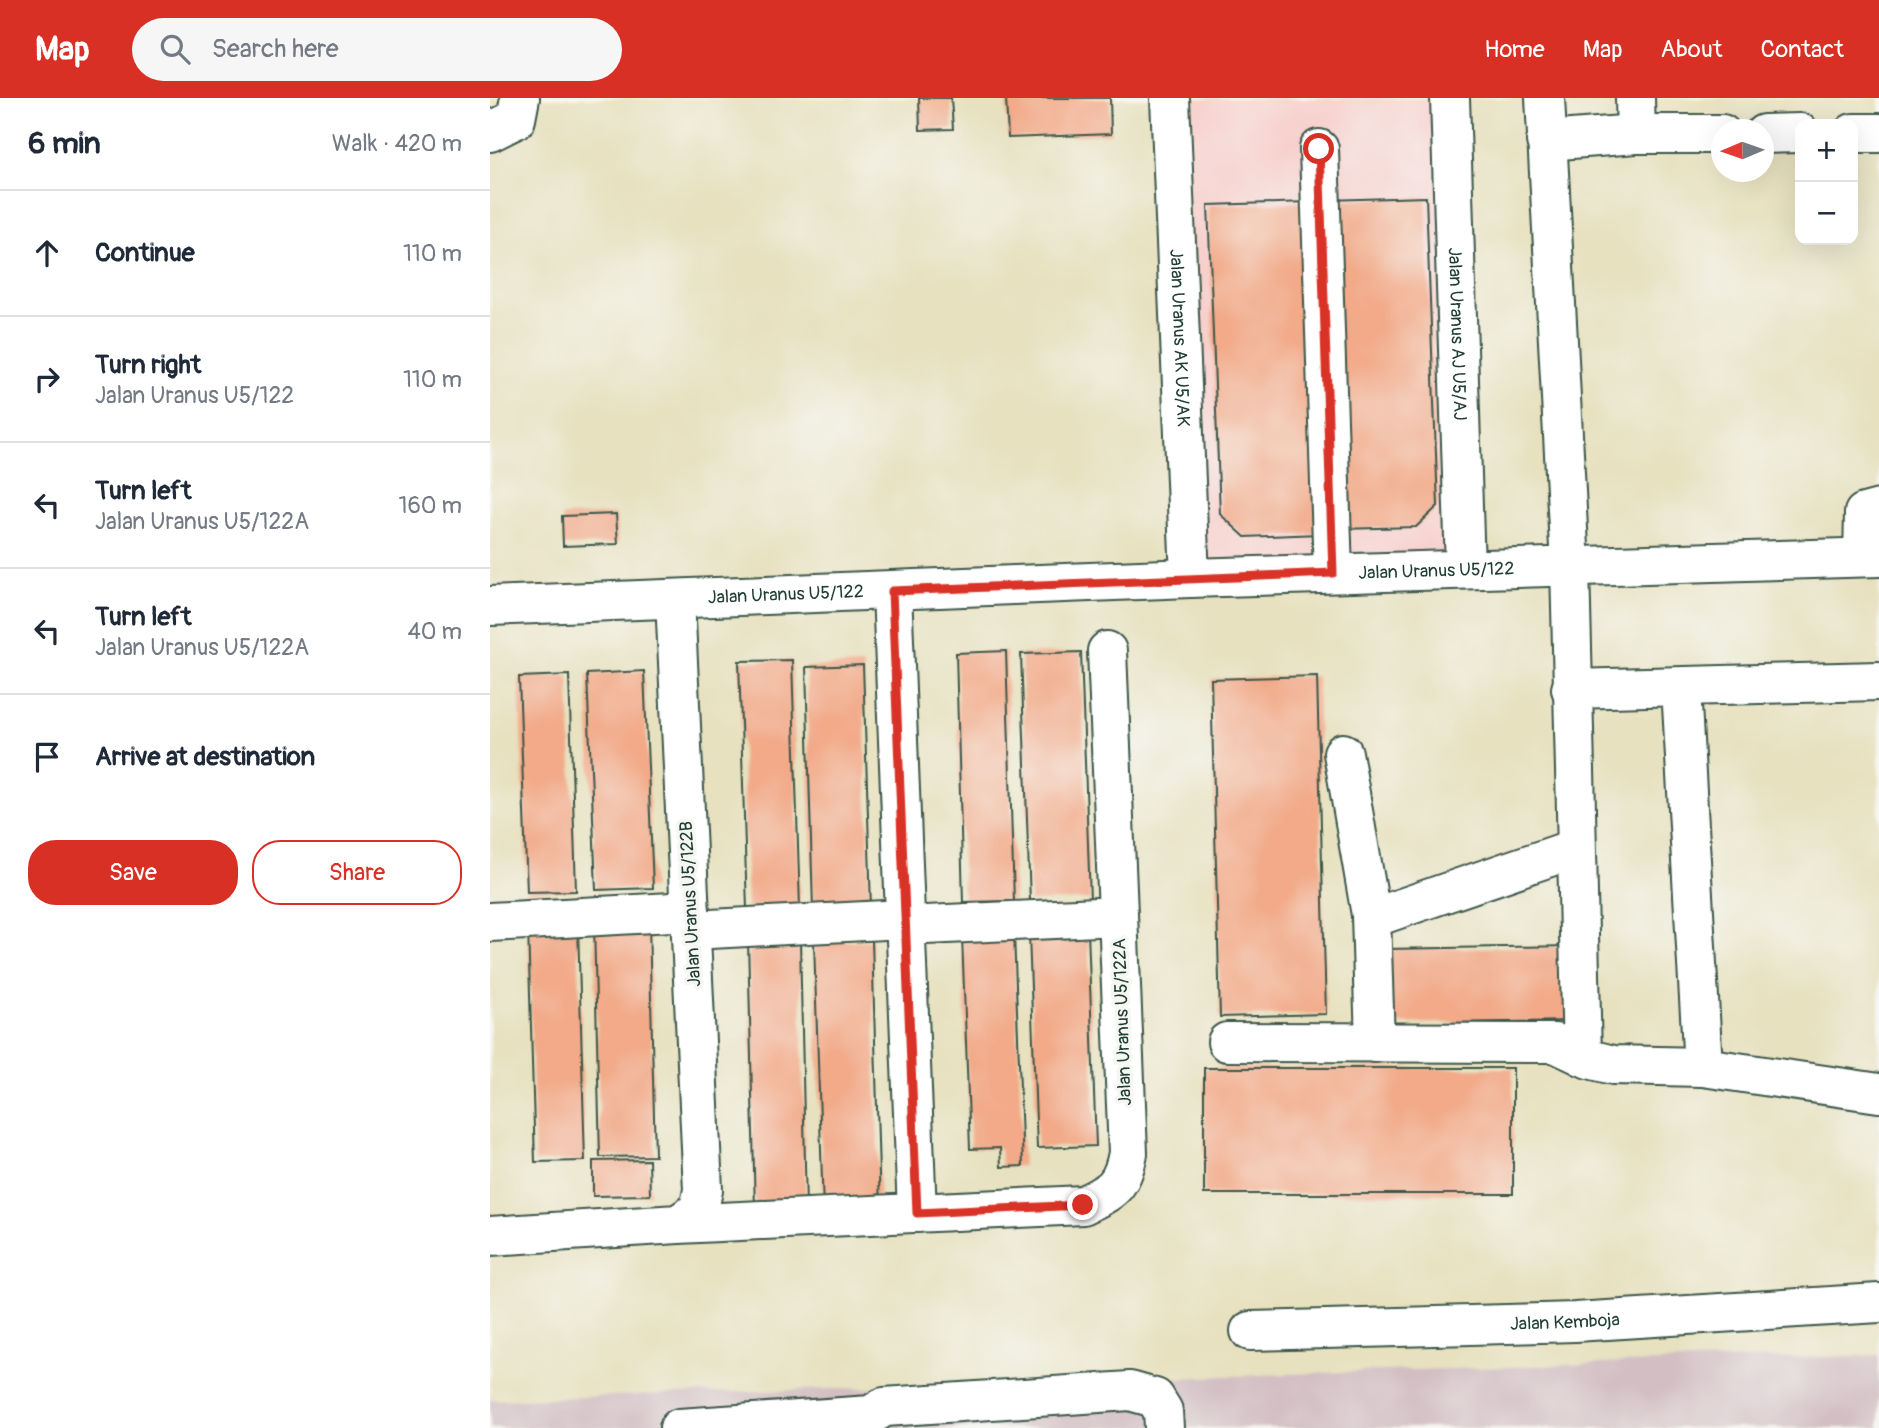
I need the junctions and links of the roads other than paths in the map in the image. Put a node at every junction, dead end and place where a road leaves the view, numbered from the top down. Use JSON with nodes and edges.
{"nodes":[{"id":1,"x":520,"y":98,"type":"edge"},
{"id":2,"x":1170,"y":98,"type":"edge"},
{"id":3,"x":1450,"y":98,"type":"edge"},
{"id":4,"x":1545,"y":98,"type":"edge"},
{"id":5,"x":1635,"y":116,"type":"edge"},
{"id":6,"x":490,"y":132,"type":"edge"},
{"id":7,"x":1711,"y":132,"type":"edge"},
{"id":8,"x":1795,"y":133,"type":"edge"},
{"id":9,"x":1858,"y":133,"type":"edge"},
{"id":10,"x":1879,"y":133,"type":"edge"},
{"id":11,"x":1774,"y":134,"type":"edge"},
{"id":12,"x":1546,"y":141,"type":"junction"},
{"id":13,"x":1319,"y":149,"type":"dead end"},
{"id":14,"x":1879,"y":509,"type":"edge"},
{"id":15,"x":1871,"y":557,"type":"edge"},
{"id":16,"x":1570,"y":566,"type":"junction"},
{"id":17,"x":1465,"y":569,"type":"junction"},
{"id":18,"x":1333,"y":573,"type":"junction"},
{"id":19,"x":1190,"y":578,"type":"junction"},
{"id":20,"x":892,"y":591,"type":"junction"},
{"id":21,"x":675,"y":599,"type":"junction"},
{"id":22,"x":490,"y":606,"type":"edge"},
{"id":23,"x":1107,"y":650,"type":"dead end"},
{"id":24,"x":1879,"y":681,"type":"edge"},
{"id":25,"x":1682,"y":688,"type":"junction"},
{"id":26,"x":1571,"y":690,"type":"junction"},
{"id":27,"x":1343,"y":753,"type":"dead end"},
{"id":28,"x":1576,"y":848,"type":"junction"},
{"id":29,"x":1371,"y":915,"type":"junction"},
{"id":30,"x":1118,"y":916,"type":"junction"},
{"id":31,"x":690,"y":921,"type":"junction"},
{"id":32,"x":490,"y":922,"type":"edge"},
{"id":33,"x":904,"y":922,"type":"junction"},
{"id":34,"x":1227,"y":1042,"type":"dead end"},
{"id":35,"x":1375,"y":1043,"type":"junction"},
{"id":36,"x":1582,"y":1056,"type":"junction"},
{"id":37,"x":1703,"y":1067,"type":"junction"},
{"id":38,"x":1879,"y":1093,"type":"edge"},
{"id":39,"x":917,"y":1213,"type":"junction"},
{"id":40,"x":689,"y":1217,"type":"junction"},
{"id":41,"x":490,"y":1236,"type":"edge"},
{"id":42,"x":1879,"y":1303,"type":"edge"},
{"id":43,"x":1250,"y":1331,"type":"dead end"},
{"id":44,"x":871,"y":1421,"type":"edge"},
{"id":45,"x":679,"y":1428,"type":"edge"},
{"id":46,"x":1164,"y":1428,"type":"edge"}],
"edges":[{"from":1,"to":6,"type":"street"},
{"from":2,"to":19,"type":"street","name":"Jalan Uranus AK U5/AK"},
{"from":3,"to":17,"type":"street","name":"Jalan Uranus AJ U5/AJ"},
{"from":4,"to":12,"type":"street"},
{"from":5,"to":7,"type":"street"},
{"from":5,"to":12,"type":"street"},
{"from":8,"to":11,"type":"street"},
{"from":9,"to":10,"type":"street"},
{"from":12,"to":16,"type":"street"},
{"from":13,"to":18,"type":"street"},
{"from":14,"to":15,"type":"street"},
{"from":15,"to":16,"type":"street","name":"Jalan Uranus U5/122"},
{"from":16,"to":17,"type":"street","name":"Jalan Uranus U5/122"},
{"from":16,"to":26,"type":"street"},
{"from":17,"to":18,"type":"street","name":"Jalan Uranus U5/122"},
{"from":18,"to":19,"type":"street","name":"Jalan Uranus U5/122"},
{"from":19,"to":20,"type":"street","name":"Jalan Uranus U5/122"},
{"from":20,"to":21,"type":"street","name":"Jalan Uranus U5/122"},
{"from":20,"to":33,"type":"street"},
{"from":21,"to":22,"type":"street","name":"Jalan Uranus U5/122"},
{"from":21,"to":31,"type":"street","name":"Jalan Uranus U5/122B"},
{"from":23,"to":30,"type":"street","name":"Jalan Uranus U5/122A"},
{"from":24,"to":25,"type":"street"},
{"from":25,"to":26,"type":"street"},
{"from":25,"to":37,"type":"street"},
{"from":26,"to":28,"type":"street"},
{"from":27,"to":29,"type":"street"},
{"from":28,"to":29,"type":"street"},
{"from":28,"to":36,"type":"street"},
{"from":29,"to":35,"type":"street"},
{"from":30,"to":33,"type":"street"},
{"from":30,"to":39,"type":"street","name":"Jalan Uranus U5/122A"},
{"from":31,"to":32,"type":"street"},
{"from":31,"to":33,"type":"street"},
{"from":31,"to":40,"type":"street","name":"Jalan Uranus U5/122B"},
{"from":33,"to":39,"type":"street"},
{"from":34,"to":35,"type":"street"},
{"from":35,"to":36,"type":"street"},
{"from":36,"to":37,"type":"street"},
{"from":37,"to":38,"type":"street"},
{"from":39,"to":40,"type":"street","name":"Jalan Uranus U5/122A"},
{"from":40,"to":41,"type":"street","name":"Jalan Uranus U5/122A"},
{"from":42,"to":43,"type":"street","name":"Jalan Kemboja"},
{"from":44,"to":45,"type":"street"},
{"from":44,"to":46,"type":"street"}]}
